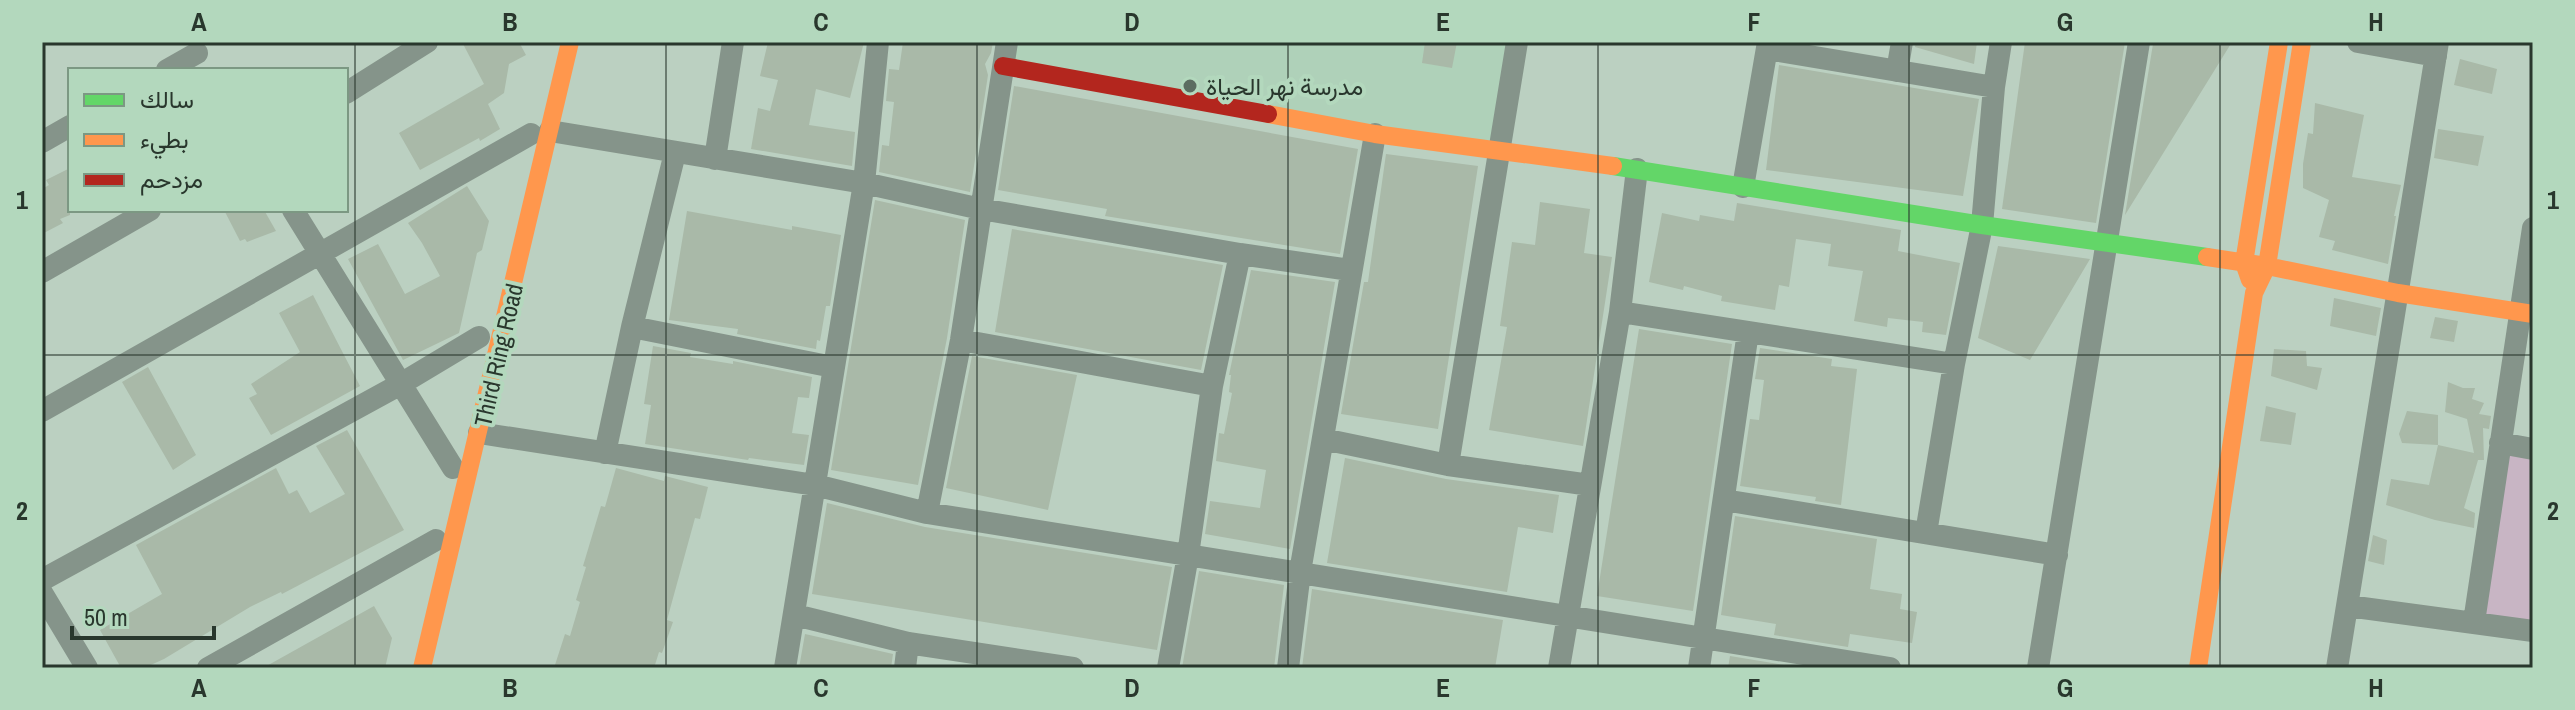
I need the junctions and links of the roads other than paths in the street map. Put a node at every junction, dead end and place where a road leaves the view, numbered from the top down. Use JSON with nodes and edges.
{"nodes":[{"id":1,"x":427,"y":42,"type":"edge"},
{"id":2,"x":570,"y":42,"type":"edge"},
{"id":3,"x":733,"y":42,"type":"edge"},
{"id":4,"x":878,"y":42,"type":"edge"},
{"id":5,"x":1007,"y":42,"type":"edge"},
{"id":6,"x":1517,"y":42,"type":"edge"},
{"id":7,"x":1902,"y":42,"type":"edge"},
{"id":8,"x":2001,"y":42,"type":"edge"},
{"id":9,"x":2139,"y":42,"type":"edge"},
{"id":10,"x":2279,"y":42,"type":"edge"},
{"id":11,"x":2302,"y":42,"type":"edge"},
{"id":12,"x":2358,"y":42,"type":"edge"},
{"id":13,"x":1768,"y":46,"type":"edge"},
{"id":14,"x":2437,"y":49,"type":"edge"},
{"id":15,"x":199,"y":55,"type":"edge"},
{"id":16,"x":1003,"y":66,"type":"junction"},
{"id":17,"x":171,"y":68,"type":"edge"},
{"id":18,"x":1897,"y":71,"type":"junction"},
{"id":19,"x":1994,"y":87,"type":"junction"},
{"id":20,"x":540,"y":88,"type":"dead end"},
{"id":21,"x":348,"y":92,"type":"edge"},
{"id":22,"x":68,"y":127,"type":"edge"},
{"id":23,"x":540,"y":132,"type":"junction"},
{"id":24,"x":1375,"y":134,"type":"junction"},
{"id":25,"x":42,"y":142,"type":"edge"},
{"id":26,"x":1498,"y":150,"type":"junction"},
{"id":27,"x":675,"y":153,"type":"junction"},
{"id":28,"x":715,"y":159,"type":"junction"},
{"id":29,"x":1637,"y":169,"type":"junction"},
{"id":30,"x":864,"y":183,"type":"junction"},
{"id":31,"x":1743,"y":187,"type":"junction"},
{"id":32,"x":512,"y":207,"type":"dead end"},
{"id":33,"x":981,"y":209,"type":"junction"},
{"id":34,"x":147,"y":212,"type":"edge"},
{"id":35,"x":294,"y":212,"type":"edge"},
{"id":36,"x":1982,"y":225,"type":"junction"},
{"id":37,"x":2533,"y":228,"type":"edge"},
{"id":38,"x":2106,"y":243,"type":"junction"},
{"id":39,"x":319,"y":254,"type":"junction"},
{"id":40,"x":1240,"y":254,"type":"junction"},
{"id":41,"x":2244,"y":263,"type":"junction"},
{"id":42,"x":2267,"y":266,"type":"junction"},
{"id":43,"x":1350,"y":270,"type":"junction"},
{"id":44,"x":42,"y":272,"type":"edge"},
{"id":45,"x":2254,"y":293,"type":"junction"},
{"id":46,"x":2398,"y":293,"type":"junction"},
{"id":47,"x":1620,"y":312,"type":"junction"},
{"id":48,"x":2526,"y":313,"type":"edge"},
{"id":49,"x":632,"y":327,"type":"junction"},
{"id":50,"x":481,"y":330,"type":"joint"},
{"id":51,"x":1748,"y":332,"type":"junction"},
{"id":52,"x":961,"y":340,"type":"junction"},
{"id":53,"x":1954,"y":364,"type":"junction"},
{"id":54,"x":833,"y":367,"type":"junction"},
{"id":55,"x":473,"y":368,"type":"dead end"},
{"id":56,"x":399,"y":385,"type":"junction"},
{"id":57,"x":1212,"y":386,"type":"junction"},
{"id":58,"x":467,"y":399,"type":"dead end"},
{"id":59,"x":42,"y":411,"type":"edge"},
{"id":60,"x":479,"y":433,"type":"junction"},
{"id":61,"x":1323,"y":439,"type":"junction"},
{"id":62,"x":2500,"y":443,"type":"junction"},
{"id":63,"x":2533,"y":449,"type":"edge"},
{"id":64,"x":605,"y":453,"type":"junction"},
{"id":65,"x":1448,"y":465,"type":"junction"},
{"id":66,"x":453,"y":468,"type":"junction"},
{"id":67,"x":815,"y":485,"type":"junction"},
{"id":68,"x":1590,"y":485,"type":"junction"},
{"id":69,"x":1724,"y":500,"type":"junction"},
{"id":70,"x":927,"y":513,"type":"junction"},
{"id":71,"x":1926,"y":533,"type":"junction"},
{"id":72,"x":436,"y":540,"type":"junction"},
{"id":73,"x":1188,"y":555,"type":"junction"},
{"id":74,"x":2057,"y":555,"type":"junction"},
{"id":75,"x":1300,"y":572,"type":"junction"},
{"id":76,"x":42,"y":580,"type":"edge"},
{"id":77,"x":42,"y":593,"type":"edge"},
{"id":78,"x":2348,"y":606,"type":"junction"},
{"id":79,"x":795,"y":615,"type":"junction"},
{"id":80,"x":1569,"y":617,"type":"junction"},
{"id":81,"x":2474,"y":622,"type":"junction"},
{"id":82,"x":2533,"y":631,"type":"edge"},
{"id":83,"x":1704,"y":638,"type":"junction"},
{"id":84,"x":908,"y":643,"type":"junction"},
{"id":85,"x":1031,"y":665,"type":"edge"},
{"id":86,"x":87,"y":668,"type":"edge"},
{"id":87,"x":208,"y":668,"type":"edge"},
{"id":88,"x":405,"y":668,"type":"edge"},
{"id":89,"x":422,"y":668,"type":"edge"},
{"id":90,"x":785,"y":668,"type":"edge"},
{"id":91,"x":905,"y":668,"type":"edge"},
{"id":92,"x":1073,"y":668,"type":"edge"},
{"id":93,"x":1168,"y":668,"type":"edge"},
{"id":94,"x":1288,"y":668,"type":"edge"},
{"id":95,"x":1559,"y":668,"type":"edge"},
{"id":96,"x":1699,"y":668,"type":"edge"},
{"id":97,"x":1890,"y":668,"type":"edge"},
{"id":98,"x":2038,"y":668,"type":"edge"},
{"id":99,"x":2198,"y":668,"type":"edge"},
{"id":100,"x":2337,"y":668,"type":"edge"}],
"edges":[{"from":1,"to":21,"type":"street"},
{"from":2,"to":23,"type":"main road","name":"Third Ring Road"},
{"from":3,"to":28,"type":"street"},
{"from":4,"to":30,"type":"street"},
{"from":5,"to":16,"type":"street"},
{"from":6,"to":26,"type":"street"},
{"from":7,"to":18,"type":"street"},
{"from":8,"to":19,"type":"street"},
{"from":9,"to":38,"type":"street"},
{"from":10,"to":41,"type":"main road"},
{"from":11,"to":42,"type":"main road"},
{"from":12,"to":14,"type":"street"},
{"from":13,"to":18,"type":"street"},
{"from":13,"to":31,"type":"street"},
{"from":14,"to":46,"type":"street"},
{"from":15,"to":17,"type":"street"},
{"from":16,"to":24,"type":"main road"},
{"from":16,"to":33,"type":"street"},
{"from":18,"to":19,"type":"street"},
{"from":19,"to":36,"type":"street"},
{"from":20,"to":23,"type":"main road","name":"Third Ring Road"},
{"from":22,"to":25,"type":"street"},
{"from":23,"to":27,"type":"street"},
{"from":23,"to":32,"type":"main road","name":"Third Ring Road"},
{"from":23,"to":39,"type":"street"},
{"from":23,"to":60,"type":"main road","name":"Third Ring Road"},
{"from":24,"to":26,"type":"main road"},
{"from":24,"to":43,"type":"street"},
{"from":26,"to":29,"type":"main road"},
{"from":26,"to":65,"type":"street"},
{"from":27,"to":28,"type":"street"},
{"from":27,"to":49,"type":"street"},
{"from":28,"to":30,"type":"street"},
{"from":29,"to":31,"type":"main road"},
{"from":29,"to":47,"type":"street"},
{"from":30,"to":33,"type":"street"},
{"from":30,"to":54,"type":"street"},
{"from":31,"to":36,"type":"main road"},
{"from":33,"to":40,"type":"street"},
{"from":33,"to":52,"type":"street"},
{"from":34,"to":44,"type":"street"},
{"from":35,"to":39,"type":"street"},
{"from":36,"to":38,"type":"main road"},
{"from":36,"to":53,"type":"street"},
{"from":37,"to":48,"type":"street"},
{"from":38,"to":41,"type":"main road"},
{"from":38,"to":74,"type":"street"},
{"from":39,"to":56,"type":"street"},
{"from":39,"to":59,"type":"street"},
{"from":40,"to":43,"type":"street"},
{"from":40,"to":57,"type":"street"},
{"from":41,"to":42,"type":"main road"},
{"from":41,"to":45,"type":"main road"},
{"from":42,"to":45,"type":"main road"},
{"from":42,"to":46,"type":"main road"},
{"from":43,"to":61,"type":"street"},
{"from":45,"to":99,"type":"main road"},
{"from":46,"to":48,"type":"main road"},
{"from":46,"to":78,"type":"street"},
{"from":47,"to":51,"type":"street"},
{"from":47,"to":68,"type":"street"},
{"from":48,"to":62,"type":"street"},
{"from":49,"to":54,"type":"street"},
{"from":49,"to":64,"type":"street"},
{"from":50,"to":55,"type":"main road","name":"Third Ring Road"},
{"from":50,"to":56,"type":"street"},
{"from":51,"to":53,"type":"street"},
{"from":51,"to":69,"type":"street"},
{"from":52,"to":57,"type":"street"},
{"from":52,"to":70,"type":"street"},
{"from":53,"to":71,"type":"street"},
{"from":54,"to":67,"type":"street"},
{"from":56,"to":66,"type":"street"},
{"from":56,"to":76,"type":"street"},
{"from":57,"to":73,"type":"street"},
{"from":58,"to":66,"type":"main road","name":"Third Ring Road"},
{"from":60,"to":64,"type":"street"},
{"from":60,"to":89,"type":"main road","name":"Third Ring Road"},
{"from":61,"to":65,"type":"street"},
{"from":61,"to":75,"type":"street"},
{"from":62,"to":63,"type":"street"},
{"from":62,"to":81,"type":"street"},
{"from":64,"to":67,"type":"street"},
{"from":65,"to":68,"type":"street"},
{"from":66,"to":72,"type":"main road","name":"Third Ring Road"},
{"from":67,"to":70,"type":"street"},
{"from":67,"to":79,"type":"street"},
{"from":68,"to":80,"type":"street"},
{"from":69,"to":71,"type":"street"},
{"from":69,"to":83,"type":"street"},
{"from":70,"to":73,"type":"street"},
{"from":71,"to":74,"type":"street"},
{"from":72,"to":87,"type":"street"},
{"from":72,"to":88,"type":"main road","name":"Third Ring Road"},
{"from":73,"to":75,"type":"street"},
{"from":73,"to":93,"type":"street"},
{"from":74,"to":98,"type":"street"},
{"from":75,"to":80,"type":"street"},
{"from":75,"to":94,"type":"street"},
{"from":77,"to":86,"type":"street"},
{"from":78,"to":81,"type":"street"},
{"from":78,"to":100,"type":"street"},
{"from":79,"to":84,"type":"street"},
{"from":79,"to":90,"type":"street"},
{"from":80,"to":83,"type":"street"},
{"from":80,"to":95,"type":"street"},
{"from":81,"to":82,"type":"street"},
{"from":83,"to":96,"type":"street"},
{"from":83,"to":97,"type":"street"},
{"from":84,"to":85,"type":"street"},
{"from":84,"to":91,"type":"street"},
{"from":85,"to":92,"type":"street"}]}
